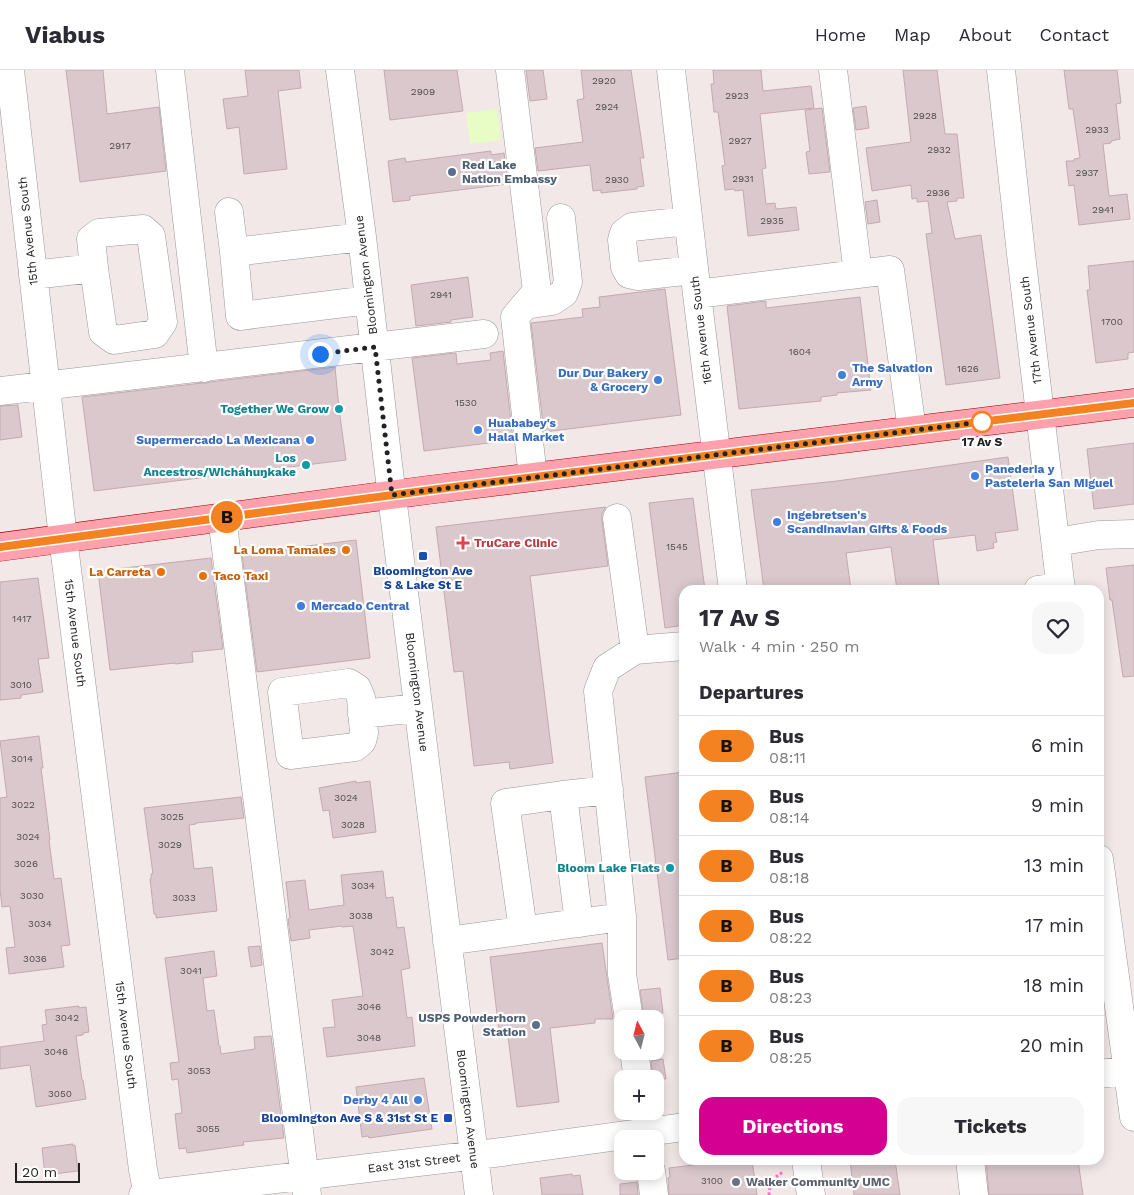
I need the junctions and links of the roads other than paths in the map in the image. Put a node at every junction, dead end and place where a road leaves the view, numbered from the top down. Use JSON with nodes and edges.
{"nodes":[{"id":1,"x":10,"y":70,"type":"edge"},
{"id":2,"x":170,"y":70,"type":"edge"},
{"id":3,"x":340,"y":70,"type":"edge"},
{"id":4,"x":510,"y":70,"type":"edge"},
{"id":5,"x":671,"y":70,"type":"edge"},
{"id":6,"x":833,"y":70,"type":"edge"},
{"id":7,"x":1001,"y":70,"type":"edge"},
{"id":8,"x":229,"y":212,"type":"dead end"},
{"id":9,"x":561,"y":218,"type":"dead end"},
{"id":10,"x":688,"y":221,"type":"junction"},
{"id":11,"x":362,"y":237,"type":"junction"},
{"id":12,"x":234,"y":252,"type":"junction"},
{"id":13,"x":94,"y":268,"type":"dead end"},
{"id":14,"x":858,"y":274,"type":"junction"},
{"id":15,"x":33,"y":275,"type":"junction"},
{"id":16,"x":695,"y":282,"type":"junction"},
{"id":17,"x":369,"y":300,"type":"junction"},
{"id":18,"x":525,"y":306,"type":"junction"},
{"id":19,"x":484,"y":334,"type":"dead end"},
{"id":20,"x":375,"y":347,"type":"junction"},
{"id":21,"x":204,"y":368,"type":"junction"},
{"id":22,"x":46,"y":386,"type":"junction"},
{"id":23,"x":0,"y":391,"type":"edge"},
{"id":24,"x":1134,"y":403,"type":"edge"},
{"id":25,"x":1041,"y":414,"type":"junction"},
{"id":26,"x":912,"y":430,"type":"junction"},
{"id":27,"x":716,"y":454,"type":"junction"},
{"id":28,"x":533,"y":477,"type":"junction"},
{"id":29,"x":392,"y":495,"type":"junction"},
{"id":30,"x":222,"y":518,"type":"junction"},
{"id":31,"x":617,"y":518,"type":"dead end"},
{"id":32,"x":1134,"y":534,"type":"edge"},
{"id":33,"x":63,"y":538,"type":"junction"},
{"id":34,"x":1056,"y":542,"type":"junction"},
{"id":35,"x":0,"y":547,"type":"edge"},
{"id":36,"x":732,"y":585,"type":"edge"},
{"id":37,"x":1053,"y":585,"type":"edge"},
{"id":38,"x":679,"y":646,"type":"edge"},
{"id":39,"x":635,"y":650,"type":"junction"},
{"id":40,"x":418,"y":708,"type":"junction"},
{"id":41,"x":362,"y":714,"type":"dead end"},
{"id":42,"x":609,"y":790,"type":"junction"},
{"id":43,"x":563,"y":795,"type":"junction"},
{"id":44,"x":1104,"y":892,"type":"edge"},
{"id":45,"x":622,"y":917,"type":"junction"},
{"id":46,"x":579,"y":923,"type":"junction"},
{"id":47,"x":523,"y":930,"type":"junction"},
{"id":48,"x":448,"y":940,"type":"junction"},
{"id":49,"x":628,"y":1010,"type":"edge"},
{"id":50,"x":1131,"y":1070,"type":"edge"},
{"id":51,"x":1104,"y":1073,"type":"edge"},
{"id":52,"x":1134,"y":1117,"type":"edge"},
{"id":53,"x":645,"y":1127,"type":"edge"},
{"id":54,"x":679,"y":1127,"type":"edge"},
{"id":55,"x":475,"y":1155,"type":"junction"},
{"id":56,"x":796,"y":1165,"type":"edge"},
{"id":57,"x":971,"y":1165,"type":"edge"},
{"id":58,"x":652,"y":1180,"type":"edge"},
{"id":59,"x":306,"y":1186,"type":"edge"},
{"id":60,"x":143,"y":1195,"type":"edge"},
{"id":61,"x":148,"y":1195,"type":"edge"},
{"id":62,"x":479,"y":1195,"type":"edge"},
{"id":63,"x":654,"y":1195,"type":"edge"},
{"id":64,"x":811,"y":1195,"type":"edge"},
{"id":65,"x":974,"y":1195,"type":"edge"}],
"edges":[{"from":1,"to":15,"type":"street","name":"15th Avenue South"},
{"from":2,"to":21,"type":"street"},
{"from":3,"to":11,"type":"street","name":"Bloomington Avenue"},
{"from":4,"to":18,"type":"street"},
{"from":5,"to":10,"type":"street","name":"16th Avenue South"},
{"from":6,"to":14,"type":"street"},
{"from":7,"to":25,"type":"street","name":"17th Avenue South"},
{"from":8,"to":12,"type":"street"},
{"from":9,"to":18,"type":"street"},
{"from":10,"to":16,"type":"street","name":"16th Avenue South"},
{"from":10,"to":16,"type":"street"},
{"from":11,"to":12,"type":"street"},
{"from":11,"to":17,"type":"street","name":"Bloomington Avenue"},
{"from":12,"to":17,"type":"street"},
{"from":13,"to":15,"type":"street"},
{"from":14,"to":16,"type":"street"},
{"from":14,"to":26,"type":"street"},
{"from":15,"to":22,"type":"street","name":"15th Avenue South"},
{"from":16,"to":27,"type":"street","name":"16th Avenue South"},
{"from":17,"to":20,"type":"street","name":"Bloomington Avenue"},
{"from":18,"to":28,"type":"street"},
{"from":19,"to":20,"type":"street"},
{"from":20,"to":21,"type":"street"},
{"from":20,"to":29,"type":"street","name":"Bloomington Avenue"},
{"from":21,"to":22,"type":"street"},
{"from":22,"to":23,"type":"street"},
{"from":22,"to":33,"type":"street","name":"15th Avenue South"},
{"from":24,"to":25,"type":"main road"},
{"from":25,"to":26,"type":"main road"},
{"from":25,"to":34,"type":"street","name":"17th Avenue South"},
{"from":26,"to":27,"type":"main road"},
{"from":27,"to":28,"type":"main road"},
{"from":27,"to":36,"type":"street","name":"16th Avenue South"},
{"from":28,"to":29,"type":"main road"},
{"from":29,"to":30,"type":"main road"},
{"from":29,"to":40,"type":"street","name":"Bloomington Avenue"},
{"from":30,"to":33,"type":"main road"},
{"from":30,"to":59,"type":"street"},
{"from":31,"to":39,"type":"street"},
{"from":32,"to":34,"type":"street"},
{"from":33,"to":35,"type":"main road"},
{"from":33,"to":61,"type":"street","name":"15th Avenue South"},
{"from":34,"to":37,"type":"street","name":"17th Avenue South"},
{"from":38,"to":39,"type":"street"},
{"from":39,"to":42,"type":"street"},
{"from":40,"to":41,"type":"street"},
{"from":40,"to":48,"type":"street","name":"Bloomington Avenue"},
{"from":42,"to":43,"type":"street"},
{"from":42,"to":45,"type":"street"},
{"from":43,"to":46,"type":"street"},
{"from":43,"to":47,"type":"street"},
{"from":44,"to":50,"type":"street"},
{"from":45,"to":46,"type":"street"},
{"from":45,"to":49,"type":"street"},
{"from":46,"to":47,"type":"street"},
{"from":47,"to":48,"type":"street"},
{"from":48,"to":55,"type":"street","name":"Bloomington Avenue"},
{"from":50,"to":51,"type":"street"},
{"from":50,"to":52,"type":"street"},
{"from":53,"to":54,"type":"street","name":"East 31st Street"},
{"from":53,"to":55,"type":"street","name":"East 31st Street"},
{"from":55,"to":59,"type":"street","name":"East 31st Street"},
{"from":55,"to":62,"type":"street","name":"Bloomington Avenue"},
{"from":56,"to":64,"type":"street"},
{"from":57,"to":65,"type":"street"},
{"from":58,"to":63,"type":"street"},
{"from":59,"to":61,"type":"street","name":"East 31st Street"},
{"from":60,"to":61,"type":"street","name":"East 31st Street"}]}
